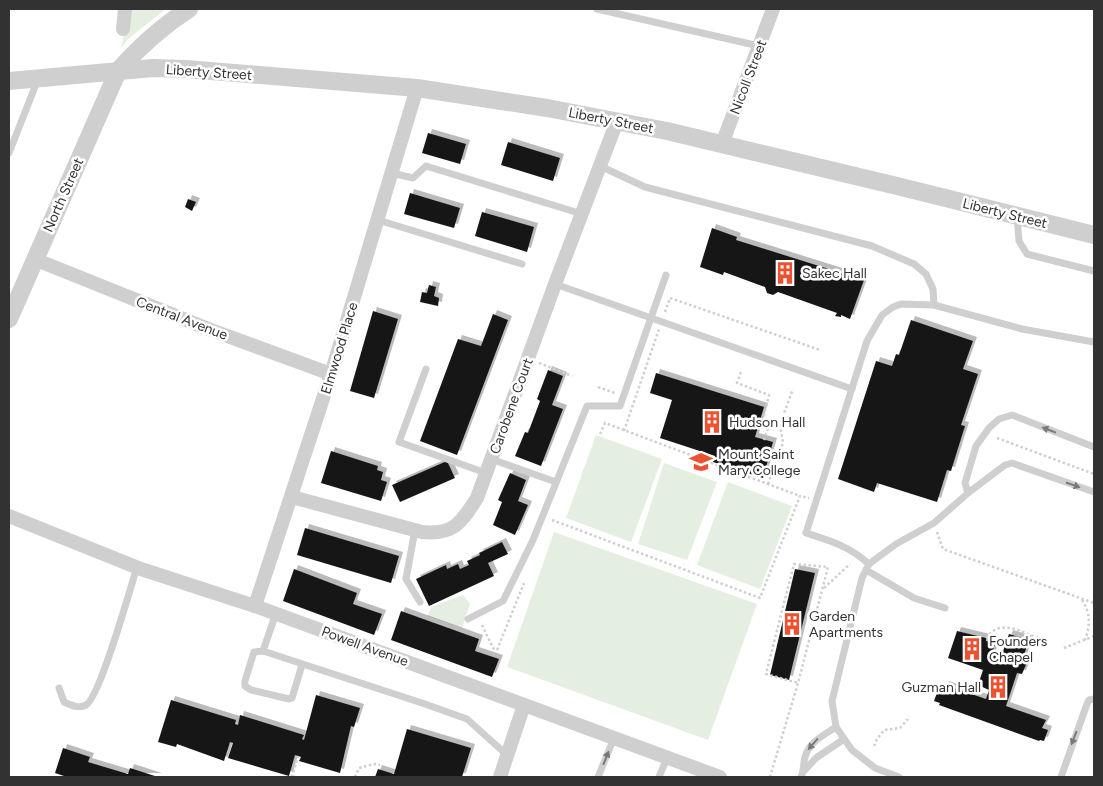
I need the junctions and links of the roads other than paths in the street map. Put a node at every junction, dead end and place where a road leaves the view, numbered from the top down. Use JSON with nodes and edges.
{"nodes":[{"id":1,"x":124,"y":9,"type":"edge"},
{"id":2,"x":189,"y":9,"type":"edge"},
{"id":3,"x":598,"y":9,"type":"edge"},
{"id":4,"x":773,"y":9,"type":"edge"},
{"id":5,"x":123,"y":29,"type":"dead end"},
{"id":6,"x":759,"y":46,"type":"junction"},
{"id":7,"x":118,"y":71,"type":"junction"},
{"id":8,"x":38,"y":79,"type":"junction"},
{"id":9,"x":9,"y":81,"type":"edge"},
{"id":10,"x":418,"y":88,"type":"junction"},
{"id":11,"x":617,"y":121,"type":"junction"},
{"id":12,"x":722,"y":144,"type":"junction"},
{"id":13,"x":9,"y":153,"type":"edge"},
{"id":14,"x":600,"y":166,"type":"junction"},
{"id":15,"x":392,"y":173,"type":"junction"},
{"id":16,"x":582,"y":214,"type":"junction"},
{"id":17,"x":1017,"y":216,"type":"junction"},
{"id":18,"x":378,"y":220,"type":"junction"},
{"id":19,"x":1094,"y":235,"type":"edge"},
{"id":20,"x":34,"y":260,"type":"junction"},
{"id":21,"x":522,"y":264,"type":"dead end"},
{"id":22,"x":1094,"y":271,"type":"edge"},
{"id":23,"x":666,"y":276,"type":"dead end"},
{"id":24,"x":554,"y":284,"type":"junction"},
{"id":25,"x":934,"y":305,"type":"junction"},
{"id":26,"x":652,"y":318,"type":"junction"},
{"id":27,"x":9,"y":320,"type":"edge"},
{"id":28,"x":1094,"y":342,"type":"edge"},
{"id":29,"x":426,"y":369,"type":"dead end"},
{"id":30,"x":331,"y":374,"type":"junction"},
{"id":31,"x":852,"y":389,"type":"junction"},
{"id":32,"x":1094,"y":447,"type":"edge"},
{"id":33,"x":491,"y":459,"type":"junction"},
{"id":34,"x":486,"y":473,"type":"junction"},
{"id":35,"x":556,"y":482,"type":"junction"},
{"id":36,"x":1094,"y":492,"type":"edge"},
{"id":37,"x":968,"y":493,"type":"junction"},
{"id":38,"x":292,"y":497,"type":"junction"},
{"id":39,"x":9,"y":516,"type":"edge"},
{"id":40,"x":415,"y":530,"type":"junction"},
{"id":41,"x":137,"y":567,"type":"junction"},
{"id":42,"x":868,"y":567,"type":"junction"},
{"id":43,"x":420,"y":602,"type":"dead end"},
{"id":44,"x":255,"y":606,"type":"junction"},
{"id":45,"x":945,"y":608,"type":"dead end"},
{"id":46,"x":276,"y":613,"type":"junction"},
{"id":47,"x":468,"y":619,"type":"dead end"},
{"id":48,"x":263,"y":651,"type":"junction"},
{"id":49,"x":302,"y":665,"type":"junction"},
{"id":50,"x":59,"y":688,"type":"dead end"},
{"id":51,"x":1092,"y":700,"type":"edge"},
{"id":52,"x":524,"y":705,"type":"junction"},
{"id":53,"x":836,"y":726,"type":"junction"},
{"id":54,"x":614,"y":738,"type":"junction"},
{"id":55,"x":844,"y":739,"type":"junction"},
{"id":56,"x":507,"y":755,"type":"junction"},
{"id":57,"x":667,"y":758,"type":"junction"},
{"id":58,"x":802,"y":774,"type":"edge"},
{"id":59,"x":500,"y":777,"type":"edge"},
{"id":60,"x":598,"y":777,"type":"edge"},
{"id":61,"x":659,"y":777,"type":"edge"},
{"id":62,"x":720,"y":777,"type":"edge"},
{"id":63,"x":900,"y":777,"type":"edge"},
{"id":64,"x":1061,"y":777,"type":"edge"}],
"edges":[{"from":1,"to":5,"type":"street"},
{"from":2,"to":7,"type":"street","name":"North Street"},
{"from":3,"to":6,"type":"lane"},
{"from":4,"to":6,"type":"street","name":"Nicoll Street"},
{"from":6,"to":12,"type":"street","name":"Nicoll Street"},
{"from":7,"to":8,"type":"street","name":"Liberty Street"},
{"from":7,"to":10,"type":"street","name":"Liberty Street"},
{"from":7,"to":20,"type":"street","name":"North Street"},
{"from":8,"to":9,"type":"street","name":"Liberty Street"},
{"from":8,"to":13,"type":"lane"},
{"from":10,"to":11,"type":"street","name":"Liberty Street"},
{"from":10,"to":15,"type":"street","name":"Elmwood Place"},
{"from":11,"to":12,"type":"street","name":"Liberty Street"},
{"from":11,"to":14,"type":"street","name":"Carobene Court"},
{"from":12,"to":17,"type":"street","name":"Liberty Street"},
{"from":14,"to":16,"type":"street","name":"Carobene Court"},
{"from":14,"to":25,"type":"lane"},
{"from":15,"to":16,"type":"lane"},
{"from":15,"to":18,"type":"street","name":"Elmwood Place"},
{"from":16,"to":24,"type":"street","name":"Carobene Court"},
{"from":17,"to":19,"type":"street","name":"Liberty Street"},
{"from":17,"to":22,"type":"lane"},
{"from":18,"to":21,"type":"lane"},
{"from":18,"to":30,"type":"street","name":"Elmwood Place"},
{"from":20,"to":27,"type":"street","name":"North Street"},
{"from":20,"to":30,"type":"street","name":"Central Avenue"},
{"from":23,"to":26,"type":"lane"},
{"from":24,"to":26,"type":"lane"},
{"from":24,"to":33,"type":"street","name":"Carobene Court"},
{"from":25,"to":28,"type":"lane"},
{"from":25,"to":31,"type":"lane"},
{"from":26,"to":31,"type":"lane"},
{"from":26,"to":35,"type":"lane"},
{"from":29,"to":34,"type":"lane"},
{"from":30,"to":38,"type":"street","name":"Elmwood Place"},
{"from":31,"to":42,"type":"lane"},
{"from":32,"to":37,"type":"lane","one_way":true},
{"from":33,"to":34,"type":"street","name":"Carobene Court"},
{"from":33,"to":35,"type":"lane"},
{"from":34,"to":40,"type":"street","name":"Carobene Court"},
{"from":35,"to":47,"type":"lane"},
{"from":37,"to":36,"type":"lane","one_way":true},
{"from":37,"to":42,"type":"lane"},
{"from":38,"to":40,"type":"street","name":"Carobene Court"},
{"from":38,"to":44,"type":"street","name":"Elmwood Place"},
{"from":39,"to":41,"type":"street","name":"Powell Avenue"},
{"from":40,"to":43,"type":"lane"},
{"from":41,"to":44,"type":"street","name":"Powell Avenue"},
{"from":41,"to":50,"type":"lane"},
{"from":42,"to":45,"type":"lane"},
{"from":42,"to":53,"type":"lane"},
{"from":44,"to":46,"type":"street","name":"Powell Avenue"},
{"from":46,"to":48,"type":"lane"},
{"from":46,"to":52,"type":"street","name":"Powell Avenue"},
{"from":48,"to":49,"type":"lane"},
{"from":48,"to":49,"type":"lane"},
{"from":49,"to":56,"type":"lane"},
{"from":51,"to":64,"type":"lane","one_way":true},
{"from":52,"to":54,"type":"street","name":"Powell Avenue"},
{"from":52,"to":56,"type":"street"},
{"from":53,"to":55,"type":"lane"},
{"from":53,"to":58,"type":"lane","one_way":true},
{"from":54,"to":57,"type":"street","name":"Powell Avenue"},
{"from":60,"to":54,"type":"lane","one_way":true},
{"from":55,"to":58,"type":"lane"},
{"from":55,"to":63,"type":"lane"},
{"from":56,"to":59,"type":"street"},
{"from":57,"to":61,"type":"lane"},
{"from":57,"to":62,"type":"street","name":"Powell Avenue"}]}
